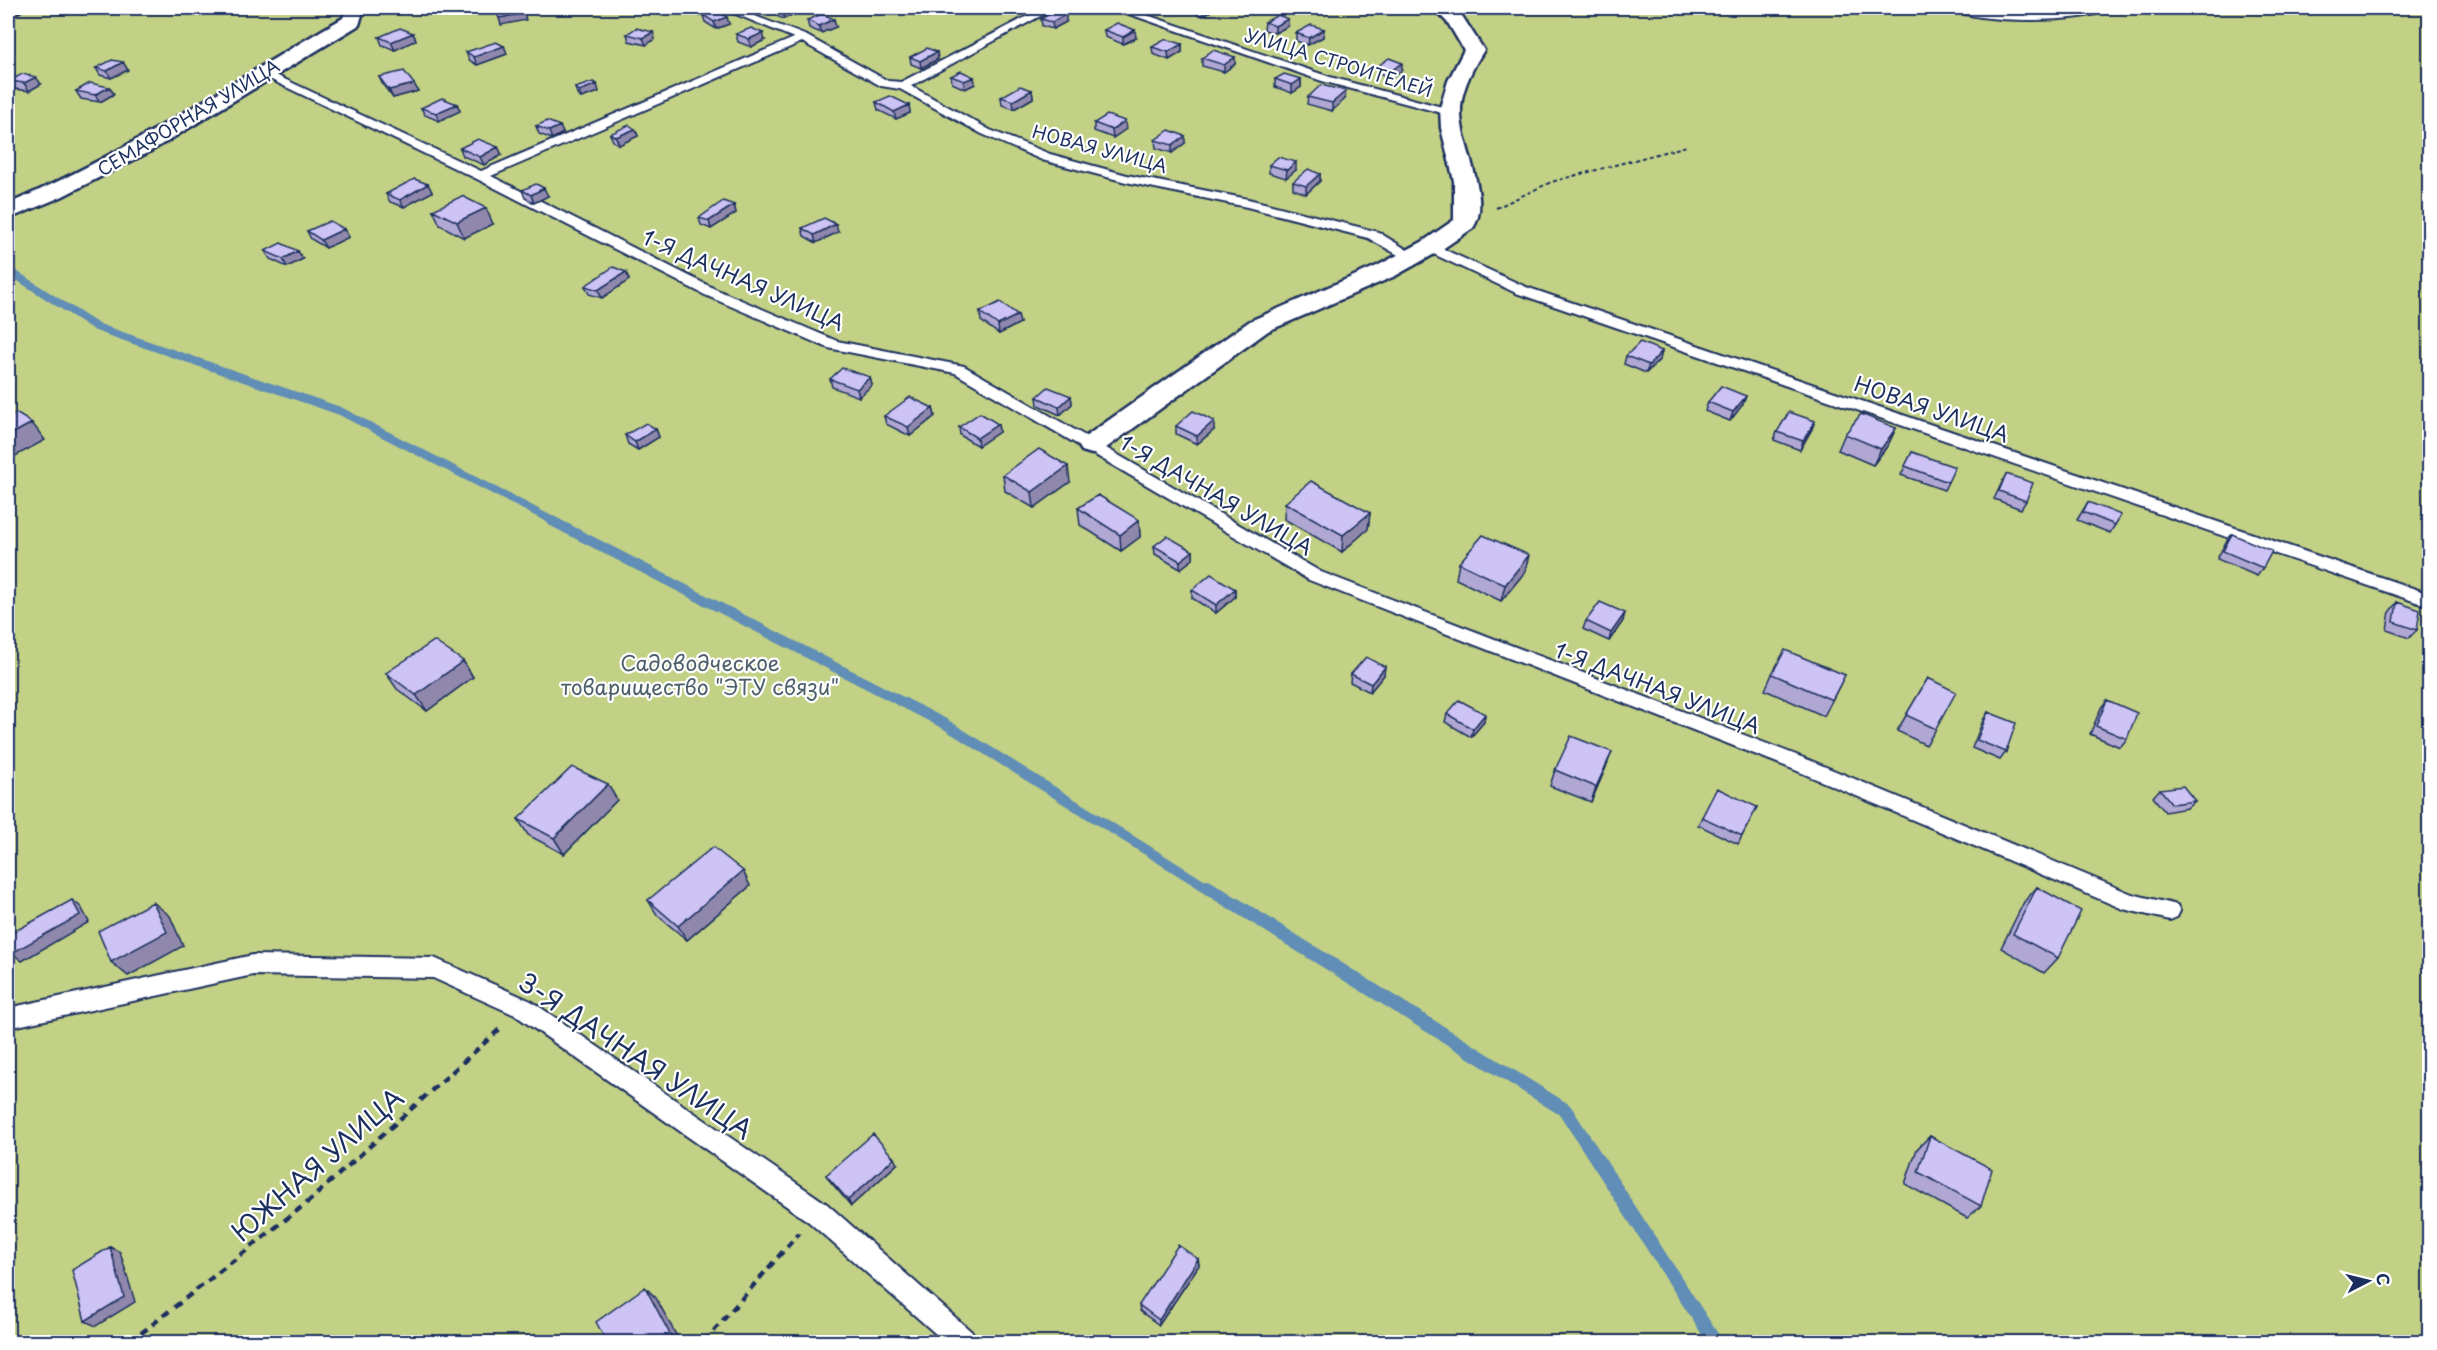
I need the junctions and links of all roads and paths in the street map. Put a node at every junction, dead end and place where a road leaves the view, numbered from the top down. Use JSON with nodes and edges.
{"nodes":[{"id":1,"x":355,"y":8,"type":"edge"},
{"id":2,"x":726,"y":8,"type":"edge"},
{"id":3,"x":1050,"y":8,"type":"edge"},
{"id":4,"x":1117,"y":8,"type":"edge"},
{"id":5,"x":1442,"y":8,"type":"edge"},
{"id":6,"x":1955,"y":8,"type":"edge"},
{"id":7,"x":2106,"y":8,"type":"edge"},
{"id":8,"x":803,"y":38,"type":"junction"},
{"id":9,"x":263,"y":73,"type":"junction"},
{"id":10,"x":903,"y":86,"type":"junction"},
{"id":11,"x":1449,"y":112,"type":"junction"},
{"id":12,"x":1687,"y":146,"type":"dead end"},
{"id":13,"x":481,"y":176,"type":"junction"},
{"id":14,"x":8,"y":212,"type":"edge"},
{"id":15,"x":1465,"y":223,"type":"junction"},
{"id":16,"x":1421,"y":252,"type":"junction"},
{"id":17,"x":1092,"y":445,"type":"junction"},
{"id":18,"x":2425,"y":599,"type":"dead end"},
{"id":19,"x":2170,"y":911,"type":"dead end"},
{"id":20,"x":523,"y":1008,"type":"junction"},
{"id":21,"x":8,"y":1018,"type":"edge"},
{"id":22,"x":818,"y":1213,"type":"junction"},
{"id":23,"x":130,"y":1342,"type":"edge"},
{"id":24,"x":704,"y":1342,"type":"edge"},
{"id":25,"x":964,"y":1342,"type":"edge"}],
"edges":[{"from":1,"to":9,"type":"street","name":"СЕМАФОРНАЯ УЛИЦА"},
{"from":2,"to":8,"type":"lane","name":"НОВАЯ УЛИЦА"},
{"from":3,"to":10,"type":"lane"},
{"from":4,"to":11,"type":"lane","name":"УЛИЦА СТРОИТЕЛЕЙ"},
{"from":5,"to":11,"type":"street"},
{"from":6,"to":7,"type":"lane"},
{"from":8,"to":10,"type":"lane","name":"НОВАЯ УЛИЦА"},
{"from":8,"to":13,"type":"lane"},
{"from":9,"to":13,"type":"lane","name":"1-Я ДАЧНАЯ УЛИЦА"},
{"from":9,"to":14,"type":"street","name":"СЕМАФОРНАЯ УЛИЦА"},
{"from":10,"to":16,"type":"lane","name":"НОВАЯ УЛИЦА"},
{"from":11,"to":15,"type":"street"},
{"from":12,"to":15,"type":"path"},
{"from":13,"to":17,"type":"lane","name":"1-Я ДАЧНАЯ УЛИЦА"},
{"from":15,"to":16,"type":"street"},
{"from":16,"to":17,"type":"street"},
{"from":16,"to":18,"type":"lane","name":"НОВАЯ УЛИЦА"},
{"from":17,"to":19,"type":"lane","name":"1-Я ДАЧНАЯ УЛИЦА"},
{"from":20,"to":21,"type":"lane","name":"3-Я ДАЧНАЯ УЛИЦА"},
{"from":20,"to":22,"type":"lane","name":"3-Я ДАЧНАЯ УЛИЦА"},
{"from":20,"to":23,"type":"path","name":"ЮЖНАЯ УЛИЦА"},
{"from":22,"to":24,"type":"path"},
{"from":22,"to":25,"type":"lane","name":"3-Я ДАЧНАЯ УЛИЦА"}]}
